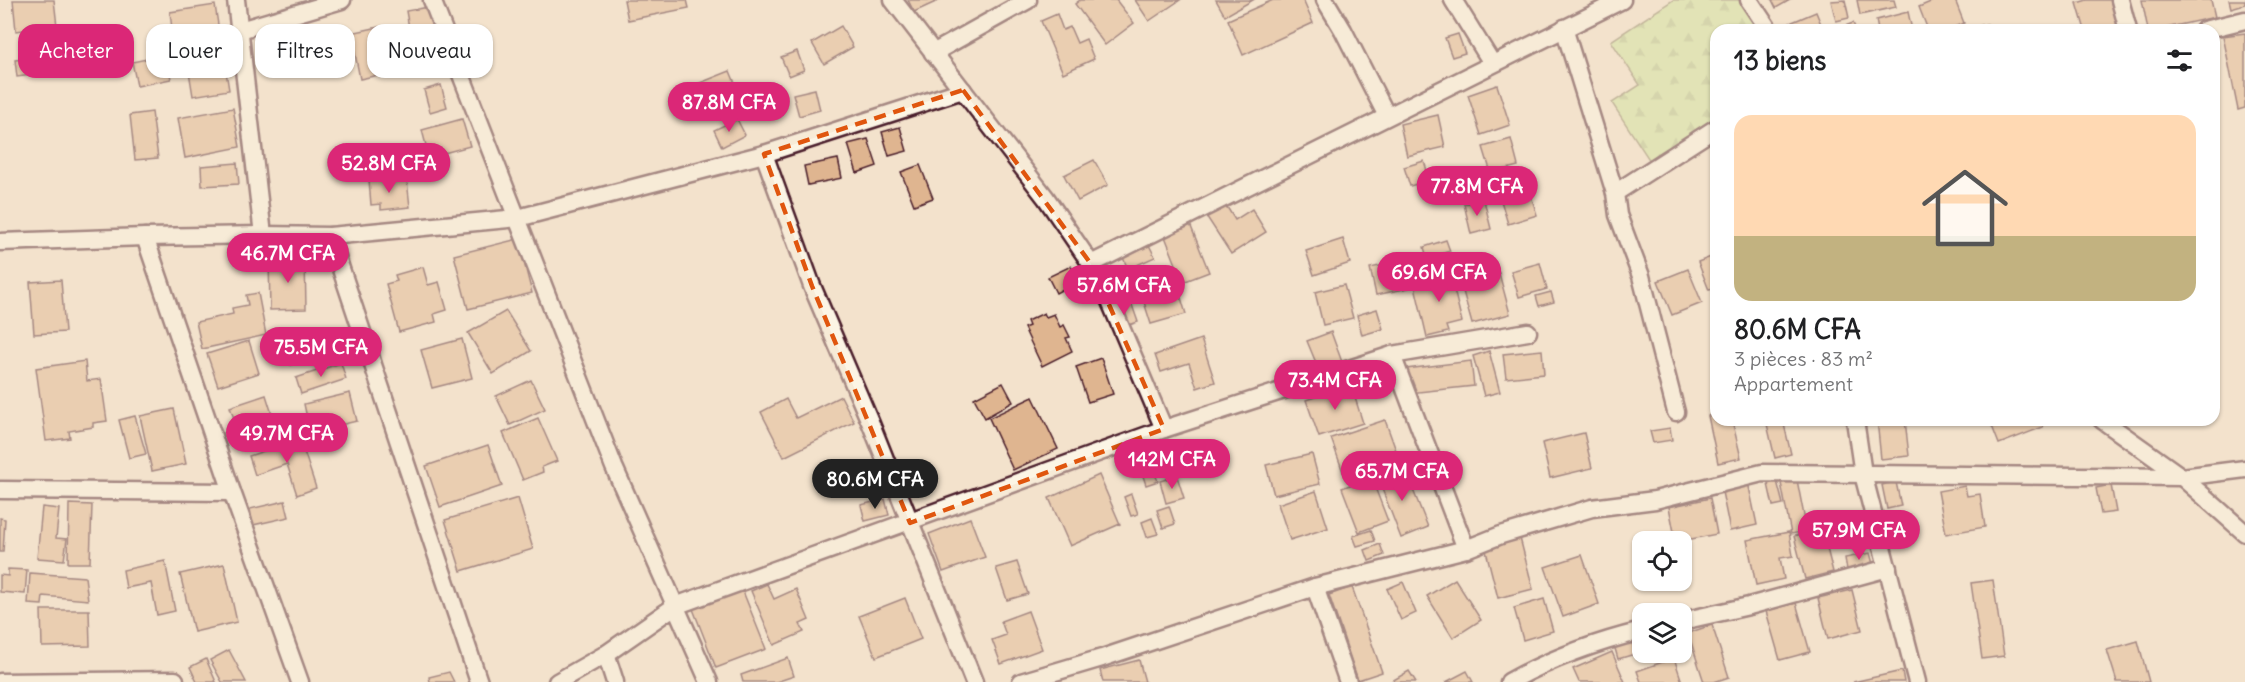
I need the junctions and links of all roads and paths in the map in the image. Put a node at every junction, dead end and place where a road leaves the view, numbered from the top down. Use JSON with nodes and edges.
{"nodes":[{"id":1,"x":236,"y":0,"type":"edge"},
{"id":2,"x":342,"y":0,"type":"edge"},
{"id":3,"x":432,"y":0,"type":"edge"},
{"id":4,"x":893,"y":0,"type":"edge"},
{"id":5,"x":1028,"y":0,"type":"edge"},
{"id":6,"x":1325,"y":0,"type":"edge"},
{"id":7,"x":1453,"y":0,"type":"edge"},
{"id":8,"x":1622,"y":0,"type":"edge"},
{"id":9,"x":1749,"y":0,"type":"edge"},
{"id":10,"x":2120,"y":0,"type":"edge"},
{"id":11,"x":2245,"y":20,"type":"edge"},
{"id":12,"x":239,"y":24,"type":"edge"},
{"id":13,"x":1765,"y":24,"type":"edge"},
{"id":14,"x":2126,"y":24,"type":"edge"},
{"id":15,"x":2220,"y":26,"type":"edge"},
{"id":16,"x":1564,"y":28,"type":"junction"},
{"id":17,"x":243,"y":29,"type":"edge"},
{"id":18,"x":933,"y":53,"type":"junction"},
{"id":19,"x":243,"y":57,"type":"edge"},
{"id":20,"x":1491,"y":63,"type":"junction"},
{"id":21,"x":963,"y":90,"type":"junction"},
{"id":22,"x":1387,"y":116,"type":"junction"},
{"id":23,"x":1710,"y":132,"type":"edge"},
{"id":24,"x":764,"y":154,"type":"junction"},
{"id":25,"x":1615,"y":194,"type":"junction"},
{"id":26,"x":518,"y":218,"type":"junction"},
{"id":27,"x":263,"y":235,"type":"junction"},
{"id":28,"x":330,"y":236,"type":"junction"},
{"id":29,"x":145,"y":237,"type":"junction"},
{"id":30,"x":0,"y":242,"type":"edge"},
{"id":31,"x":1091,"y":264,"type":"junction"},
{"id":32,"x":1528,"y":332,"type":"dead end"},
{"id":33,"x":1392,"y":355,"type":"junction"},
{"id":34,"x":1676,"y":412,"type":"dead end"},
{"id":35,"x":1856,"y":426,"type":"edge"},
{"id":36,"x":2110,"y":426,"type":"edge"},
{"id":37,"x":1164,"y":429,"type":"junction"},
{"id":38,"x":2245,"y":470,"type":"edge"},
{"id":39,"x":1863,"y":474,"type":"junction"},
{"id":40,"x":2182,"y":477,"type":"junction"},
{"id":41,"x":0,"y":490,"type":"edge"},
{"id":42,"x":232,"y":492,"type":"junction"},
{"id":43,"x":910,"y":523,"type":"junction"},
{"id":44,"x":2245,"y":533,"type":"edge"},
{"id":45,"x":1466,"y":549,"type":"junction"},
{"id":46,"x":1888,"y":568,"type":"junction"},
{"id":47,"x":1315,"y":587,"type":"junction"},
{"id":48,"x":675,"y":606,"type":"junction"},
{"id":49,"x":1692,"y":619,"type":"edge"},
{"id":50,"x":1632,"y":634,"type":"edge"},
{"id":51,"x":606,"y":654,"type":"junction"},
{"id":52,"x":175,"y":680,"type":"dead end"},
{"id":53,"x":0,"y":682,"type":"edge"},
{"id":54,"x":300,"y":682,"type":"edge"},
{"id":55,"x":479,"y":682,"type":"edge"},
{"id":56,"x":557,"y":682,"type":"edge"},
{"id":57,"x":615,"y":682,"type":"edge"},
{"id":58,"x":708,"y":682,"type":"edge"},
{"id":59,"x":974,"y":682,"type":"edge"},
{"id":60,"x":1021,"y":682,"type":"edge"},
{"id":61,"x":1348,"y":682,"type":"edge"},
{"id":62,"x":1509,"y":682,"type":"edge"},
{"id":63,"x":1917,"y":682,"type":"edge"}],
"edges":[{"from":1,"to":12,"type":"street"},
{"from":2,"to":17,"type":"street"},
{"from":3,"to":26,"type":"street"},
{"from":4,"to":18,"type":"street"},
{"from":5,"to":18,"type":"street"},
{"from":6,"to":22,"type":"street"},
{"from":7,"to":20,"type":"street"},
{"from":8,"to":16,"type":"street"},
{"from":9,"to":13,"type":"street"},
{"from":10,"to":14,"type":"street"},
{"from":11,"to":15,"type":"street"},
{"from":16,"to":20,"type":"street"},
{"from":16,"to":25,"type":"street"},
{"from":18,"to":21,"type":"street"},
{"from":19,"to":27,"type":"street"},
{"from":20,"to":22,"type":"street"},
{"from":21,"to":24,"type":"street"},
{"from":21,"to":31,"type":"street"},
{"from":22,"to":31,"type":"street"},
{"from":23,"to":25,"type":"street"},
{"from":24,"to":26,"type":"street"},
{"from":24,"to":43,"type":"street"},
{"from":25,"to":34,"type":"street"},
{"from":26,"to":28,"type":"street"},
{"from":26,"to":48,"type":"street"},
{"from":27,"to":28,"type":"street"},
{"from":27,"to":29,"type":"street"},
{"from":28,"to":55,"type":"street"},
{"from":29,"to":30,"type":"street"},
{"from":29,"to":42,"type":"street"},
{"from":31,"to":37,"type":"street"},
{"from":32,"to":33,"type":"street"},
{"from":33,"to":37,"type":"street"},
{"from":33,"to":45,"type":"street"},
{"from":35,"to":39,"type":"street"},
{"from":36,"to":40,"type":"street"},
{"from":37,"to":43,"type":"street"},
{"from":38,"to":40,"type":"street"},
{"from":39,"to":40,"type":"street"},
{"from":39,"to":45,"type":"street"},
{"from":39,"to":46,"type":"street"},
{"from":40,"to":44,"type":"street"},
{"from":41,"to":42,"type":"street"},
{"from":42,"to":54,"type":"street"},
{"from":43,"to":48,"type":"street"},
{"from":43,"to":59,"type":"street"},
{"from":45,"to":47,"type":"street"},
{"from":46,"to":49,"type":"street"},
{"from":46,"to":63,"type":"street"},
{"from":47,"to":60,"type":"street"},
{"from":47,"to":61,"type":"street"},
{"from":48,"to":51,"type":"street"},
{"from":48,"to":58,"type":"street"},
{"from":50,"to":62,"type":"street"},
{"from":51,"to":56,"type":"street"},
{"from":51,"to":57,"type":"street"},
{"from":52,"to":53,"type":"street"}]}
